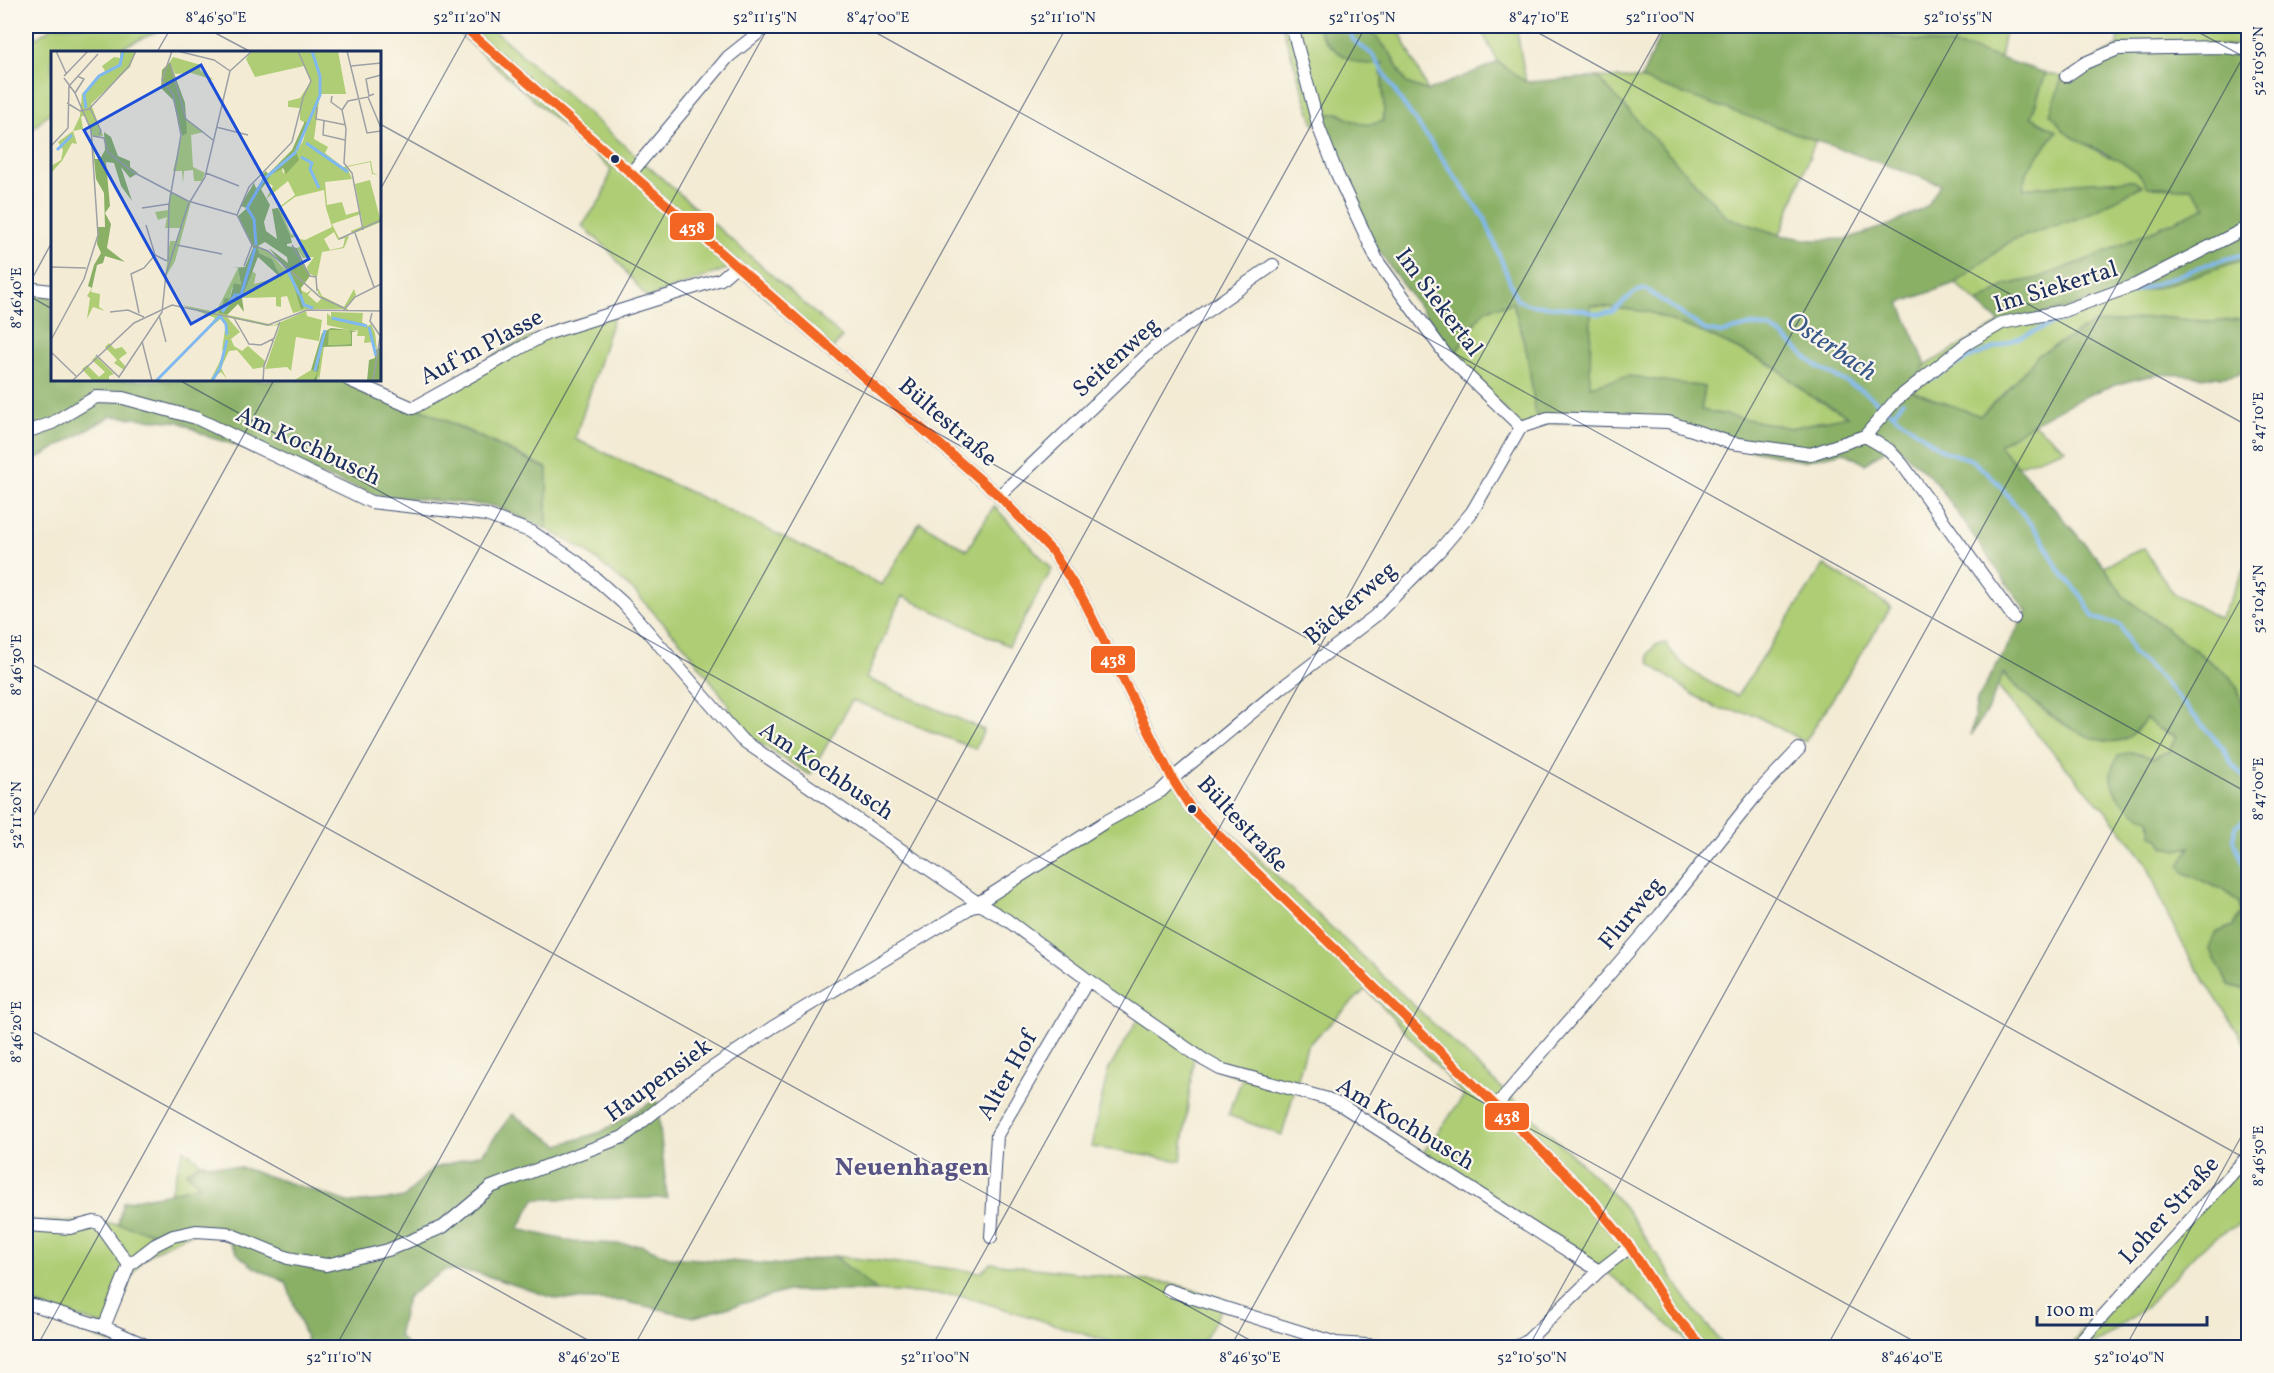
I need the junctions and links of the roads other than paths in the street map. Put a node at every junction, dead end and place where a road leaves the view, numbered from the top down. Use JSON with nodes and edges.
{"nodes":[{"id":1,"x":463,"y":26,"type":"edge"},
{"id":2,"x":767,"y":26,"type":"edge"},
{"id":3,"x":1292,"y":26,"type":"edge"},
{"id":4,"x":2248,"y":50,"type":"edge"},
{"id":5,"x":2066,"y":76,"type":"dead end"},
{"id":6,"x":631,"y":174,"type":"junction"},
{"id":7,"x":2248,"y":227,"type":"edge"},
{"id":8,"x":1273,"y":265,"type":"dead end"},
{"id":9,"x":736,"y":266,"type":"junction"},
{"id":10,"x":26,"y":288,"type":"edge"},
{"id":11,"x":51,"y":291,"type":"edge"},
{"id":12,"x":351,"y":381,"type":"edge"},
{"id":13,"x":1521,"y":427,"type":"junction"},
{"id":14,"x":26,"y":432,"type":"edge"},
{"id":15,"x":1865,"y":436,"type":"junction"},
{"id":16,"x":999,"y":496,"type":"junction"},
{"id":17,"x":2014,"y":618,"type":"dead end"},
{"id":18,"x":1799,"y":749,"type":"dead end"},
{"id":19,"x":1173,"y":780,"type":"junction"},
{"id":20,"x":978,"y":903,"type":"junction"},
{"id":21,"x":1088,"y":980,"type":"junction"},
{"id":22,"x":1496,"y":1106,"type":"junction"},
{"id":23,"x":2248,"y":1156,"type":"edge"},
{"id":24,"x":26,"y":1225,"type":"edge"},
{"id":25,"x":991,"y":1237,"type":"dead end"},
{"id":26,"x":1630,"y":1247,"type":"junction"},
{"id":27,"x":129,"y":1265,"type":"junction"},
{"id":28,"x":1599,"y":1271,"type":"junction"},
{"id":29,"x":1168,"y":1290,"type":"dead end"},
{"id":30,"x":26,"y":1304,"type":"edge"},
{"id":31,"x":104,"y":1327,"type":"junction"},
{"id":32,"x":152,"y":1347,"type":"edge"},
{"id":33,"x":1411,"y":1347,"type":"edge"},
{"id":34,"x":1513,"y":1347,"type":"edge"},
{"id":35,"x":1703,"y":1347,"type":"edge"},
{"id":36,"x":2073,"y":1347,"type":"edge"}],
"edges":[{"from":1,"to":6,"type":"street","name":"Bültestraße"},
{"from":2,"to":6,"type":"street"},
{"from":3,"to":13,"type":"street","name":"Im Siekertal"},
{"from":4,"to":5,"type":"street"},
{"from":6,"to":9,"type":"street","name":"Bültestraße"},
{"from":7,"to":15,"type":"street","name":"Im Siekertal"},
{"from":8,"to":16,"type":"street","name":"Seitenweg"},
{"from":9,"to":12,"type":"street","name":"Auf'm Plasse"},
{"from":9,"to":16,"type":"street","name":"Bültestraße"},
{"from":10,"to":11,"type":"street"},
{"from":13,"to":15,"type":"street","name":"Im Siekertal"},
{"from":13,"to":19,"type":"street","name":"Bäckerweg"},
{"from":14,"to":20,"type":"street","name":"Am Kochbusch"},
{"from":15,"to":17,"type":"street"},
{"from":16,"to":19,"type":"street","name":"Bültestraße"},
{"from":18,"to":22,"type":"street","name":"Flurweg"},
{"from":19,"to":20,"type":"street","name":"Haupensiek"},
{"from":19,"to":22,"type":"street","name":"Bültestraße"},
{"from":20,"to":21,"type":"street","name":"Am Kochbusch"},
{"from":20,"to":27,"type":"street","name":"Haupensiek"},
{"from":21,"to":25,"type":"street","name":"Alter Hof"},
{"from":21,"to":28,"type":"street","name":"Am Kochbusch"},
{"from":22,"to":26,"type":"street","name":"Bültestraße"},
{"from":23,"to":36,"type":"street","name":"Loher Straße"},
{"from":24,"to":27,"type":"street"},
{"from":26,"to":28,"type":"street"},
{"from":26,"to":35,"type":"street","name":"Bültestraße"},
{"from":27,"to":31,"type":"street"},
{"from":28,"to":34,"type":"street"},
{"from":29,"to":33,"type":"street"},
{"from":30,"to":31,"type":"street"},
{"from":31,"to":32,"type":"street"}]}
